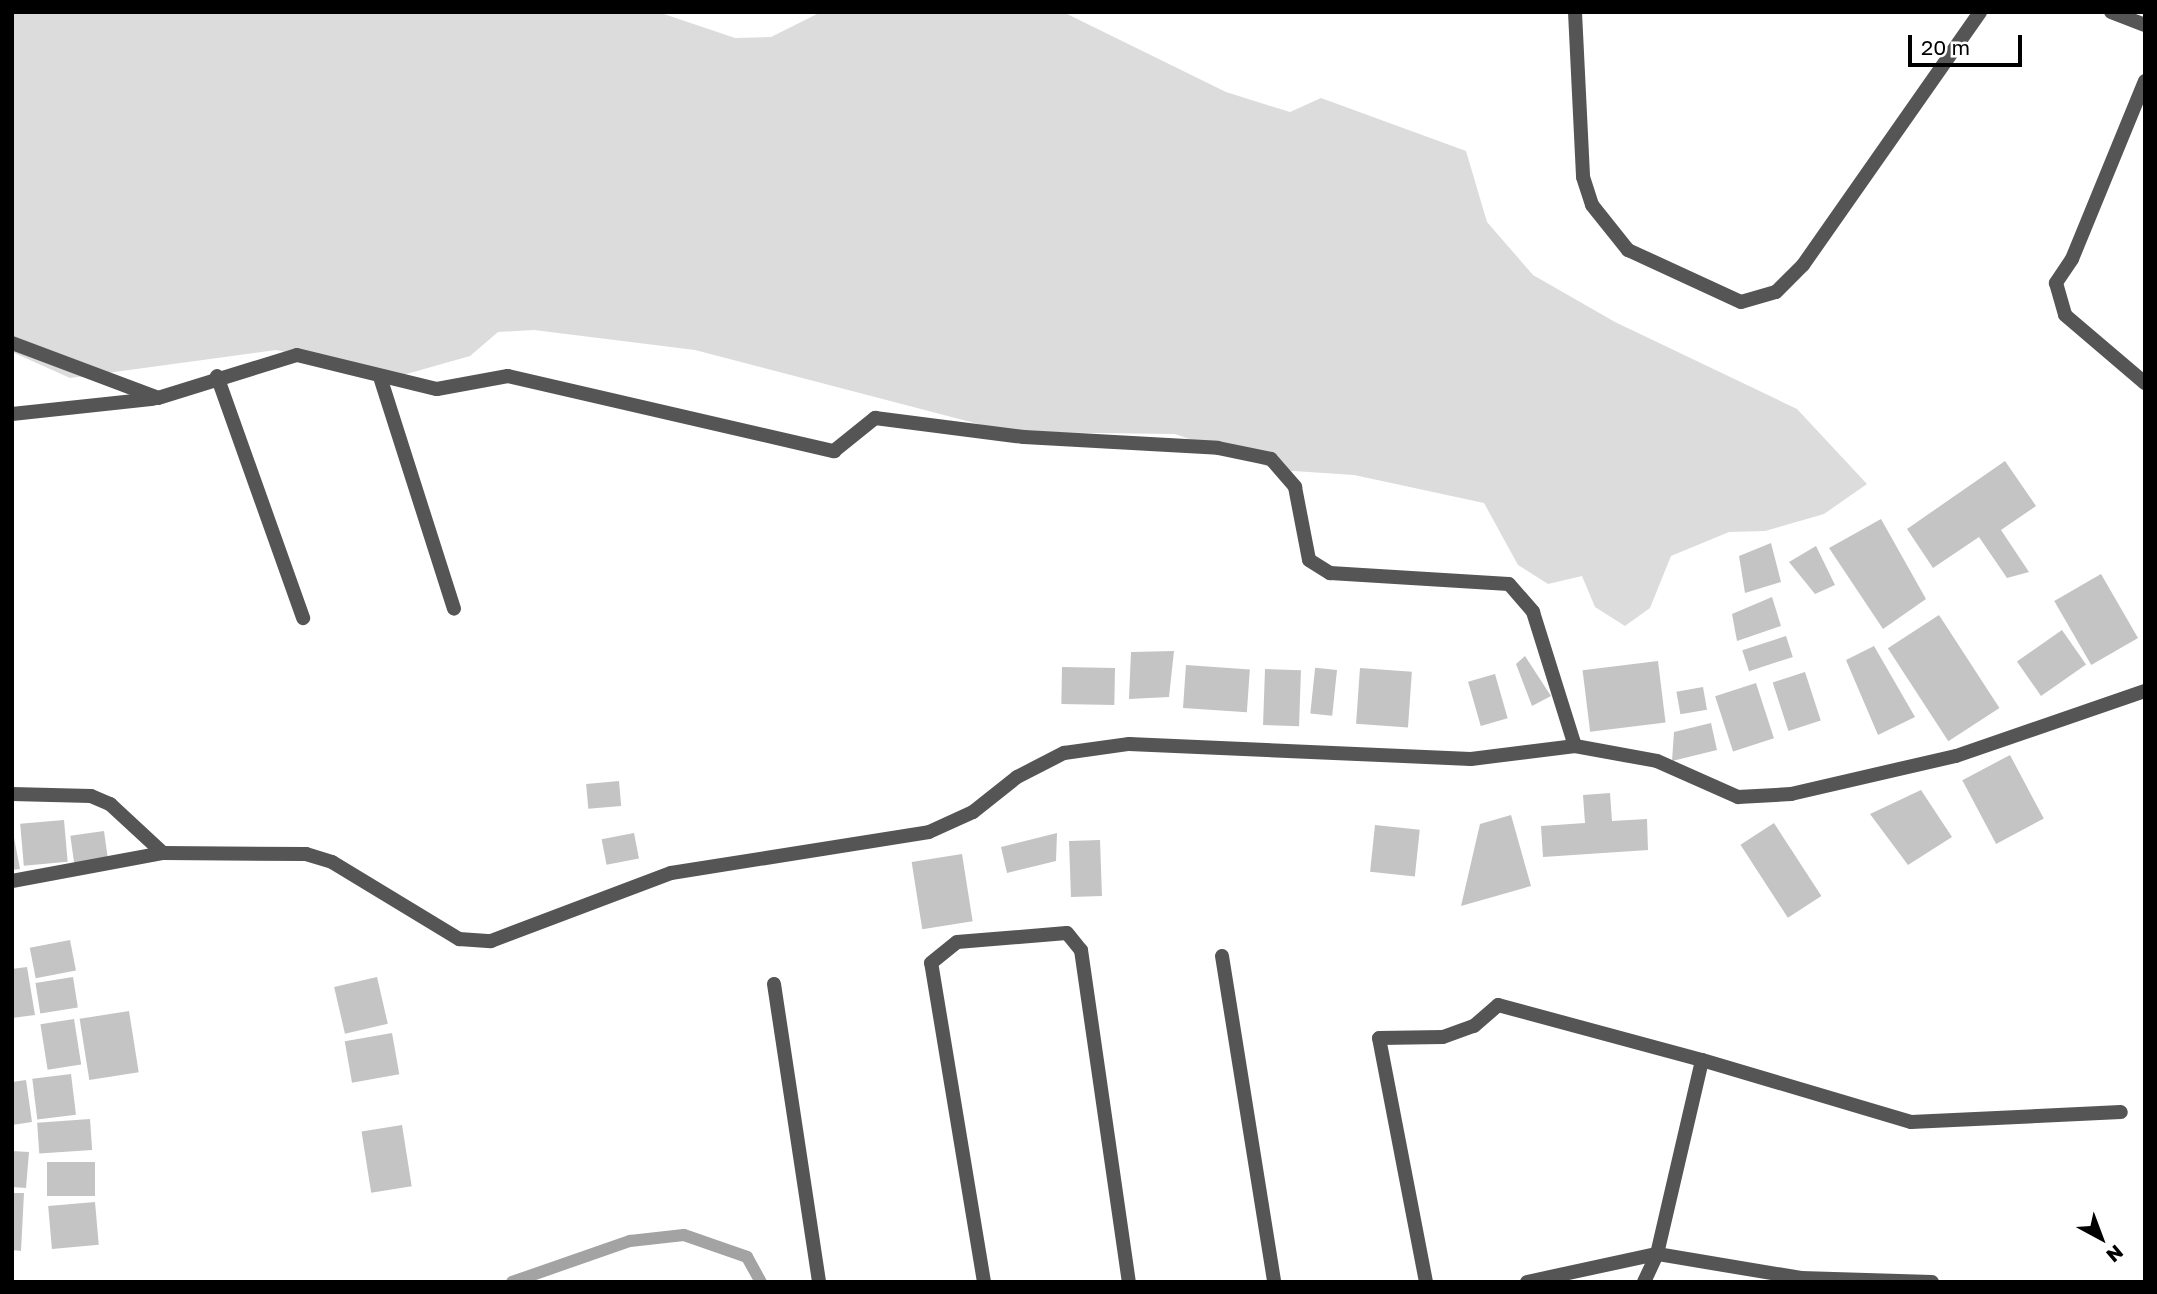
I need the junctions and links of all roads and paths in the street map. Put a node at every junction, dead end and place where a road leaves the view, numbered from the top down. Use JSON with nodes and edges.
{"nodes":[{"id":1,"x":1575,"y":12,"type":"edge"},
{"id":2,"x":1980,"y":12,"type":"edge"},
{"id":3,"x":2111,"y":12,"type":"edge"},
{"id":4,"x":2145,"y":25,"type":"edge"},
{"id":5,"x":2145,"y":81,"type":"edge"},
{"id":6,"x":12,"y":343,"type":"edge"},
{"id":7,"x":217,"y":376,"type":"junction"},
{"id":8,"x":381,"y":380,"type":"junction"},
{"id":9,"x":2145,"y":383,"type":"edge"},
{"id":10,"x":158,"y":398,"type":"junction"},
{"id":11,"x":12,"y":414,"type":"edge"},
{"id":12,"x":454,"y":609,"type":"dead end"},
{"id":13,"x":303,"y":618,"type":"dead end"},
{"id":14,"x":2145,"y":691,"type":"edge"},
{"id":15,"x":1575,"y":746,"type":"junction"},
{"id":16,"x":12,"y":794,"type":"edge"},
{"id":17,"x":163,"y":853,"type":"junction"},
{"id":18,"x":12,"y":881,"type":"edge"},
{"id":19,"x":1222,"y":956,"type":"dead end"},
{"id":20,"x":774,"y":984,"type":"dead end"},
{"id":21,"x":1702,"y":1060,"type":"junction"},
{"id":22,"x":2121,"y":1112,"type":"dead end"},
{"id":23,"x":1657,"y":1254,"type":"junction"},
{"id":24,"x":819,"y":1282,"type":"edge"},
{"id":25,"x":984,"y":1282,"type":"edge"},
{"id":26,"x":1129,"y":1282,"type":"edge"},
{"id":27,"x":1274,"y":1282,"type":"edge"},
{"id":28,"x":1426,"y":1282,"type":"edge"},
{"id":29,"x":1527,"y":1282,"type":"edge"},
{"id":30,"x":1644,"y":1282,"type":"edge"},
{"id":31,"x":1932,"y":1282,"type":"edge"}],
"edges":[{"from":1,"to":2,"type":"street"},
{"from":3,"to":4,"type":"street"},
{"from":5,"to":9,"type":"street"},
{"from":6,"to":10,"type":"street"},
{"from":7,"to":8,"type":"street"},
{"from":7,"to":10,"type":"street"},
{"from":7,"to":13,"type":"street"},
{"from":8,"to":12,"type":"street"},
{"from":8,"to":15,"type":"street"},
{"from":10,"to":11,"type":"street"},
{"from":14,"to":15,"type":"street"},
{"from":15,"to":17,"type":"street"},
{"from":16,"to":17,"type":"street"},
{"from":17,"to":18,"type":"street"},
{"from":19,"to":27,"type":"street"},
{"from":20,"to":24,"type":"street"},
{"from":21,"to":22,"type":"street"},
{"from":21,"to":23,"type":"street"},
{"from":21,"to":28,"type":"street"},
{"from":23,"to":29,"type":"street"},
{"from":23,"to":30,"type":"street"},
{"from":23,"to":31,"type":"street"},
{"from":25,"to":26,"type":"street"}]}
